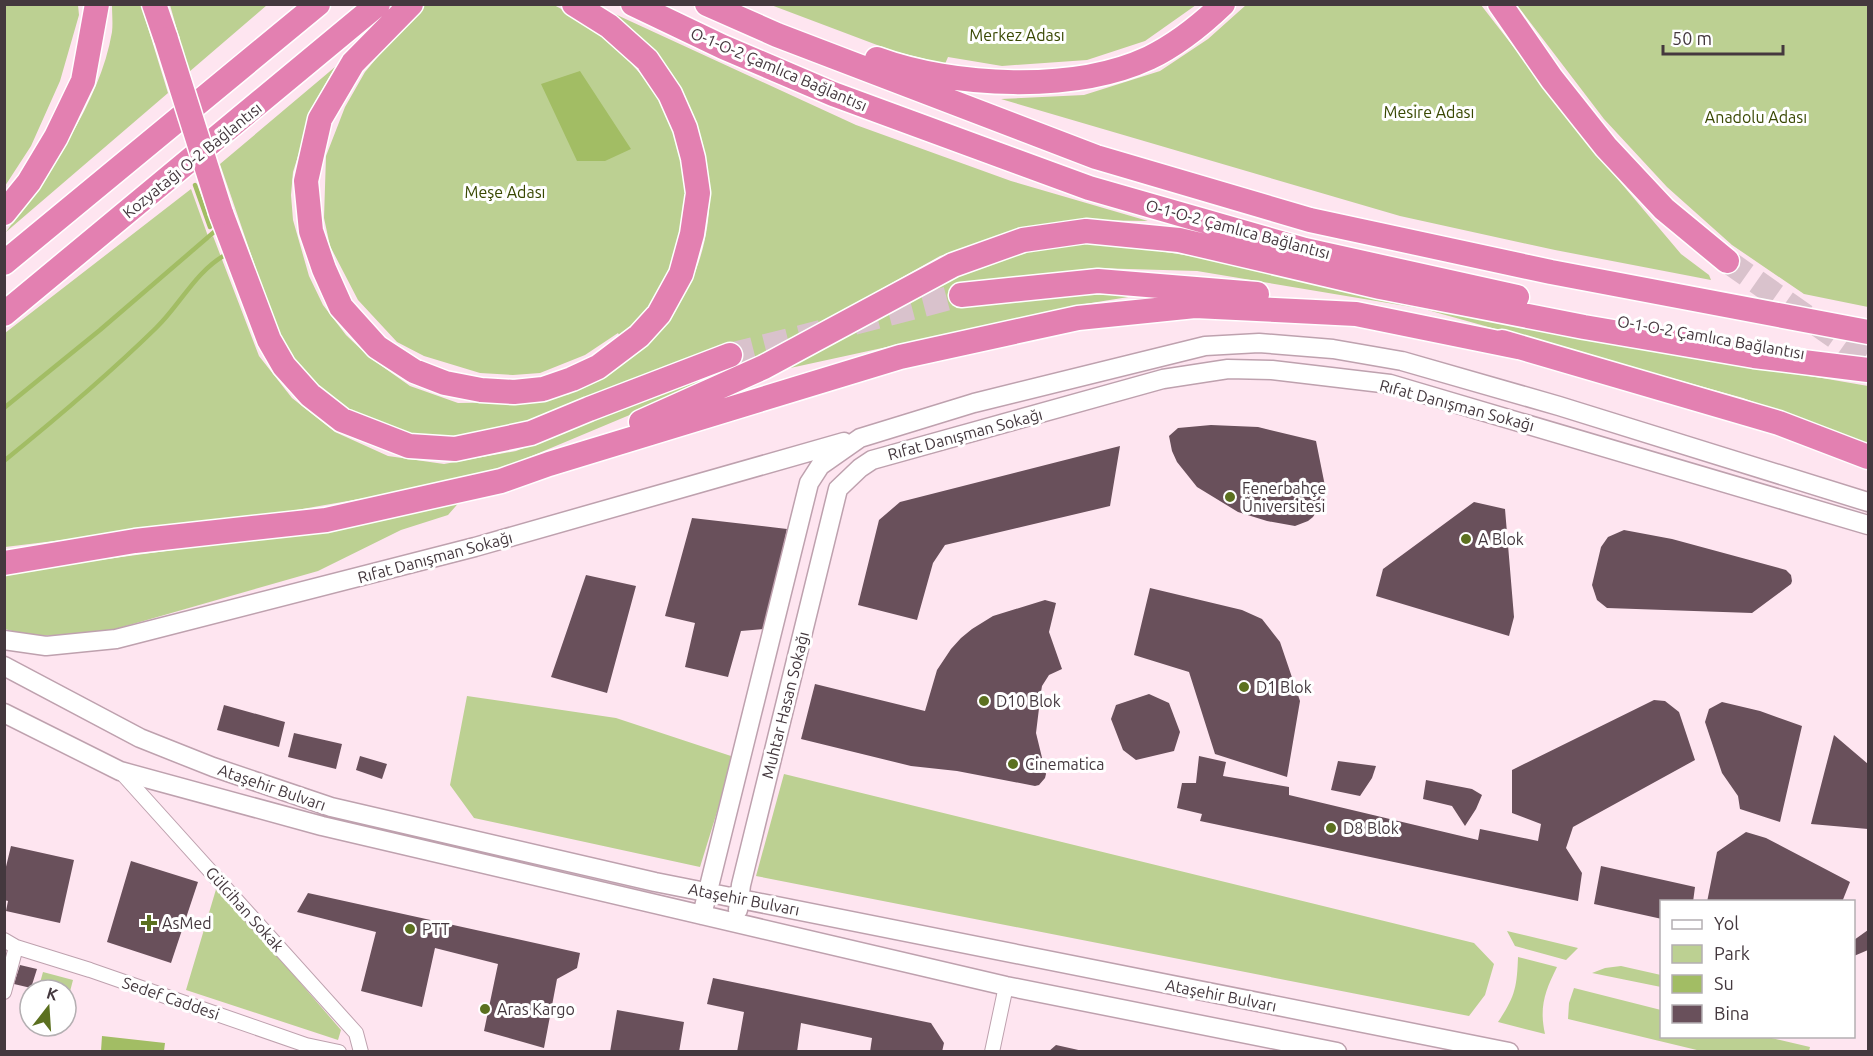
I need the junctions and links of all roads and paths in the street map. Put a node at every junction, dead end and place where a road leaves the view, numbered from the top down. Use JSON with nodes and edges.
{"nodes":[{"id":1,"x":97,"y":4,"type":"edge"},
{"id":2,"x":154,"y":4,"type":"edge"},
{"id":3,"x":293,"y":4,"type":"edge"},
{"id":4,"x":318,"y":4,"type":"edge"},
{"id":5,"x":378,"y":4,"type":"edge"},
{"id":6,"x":411,"y":4,"type":"edge"},
{"id":7,"x":573,"y":4,"type":"edge"},
{"id":8,"x":633,"y":4,"type":"edge"},
{"id":9,"x":707,"y":4,"type":"edge"},
{"id":10,"x":732,"y":4,"type":"edge"},
{"id":11,"x":1223,"y":4,"type":"edge"},
{"id":12,"x":1500,"y":4,"type":"edge"},
{"id":13,"x":104,"y":180,"type":"junction"},
{"id":14,"x":4,"y":213,"type":"edge"},
{"id":15,"x":1727,"y":261,"type":"tunnel mouth"},
{"id":16,"x":4,"y":264,"type":"edge"},
{"id":17,"x":961,"y":295,"type":"tunnel mouth"},
{"id":18,"x":4,"y":314,"type":"edge"},
{"id":19,"x":1869,"y":332,"type":"edge"},
{"id":20,"x":1518,"y":347,"type":"junction"},
{"id":21,"x":730,"y":355,"type":"tunnel mouth"},
{"id":22,"x":1869,"y":368,"type":"edge"},
{"id":23,"x":860,"y":438,"type":"junction"},
{"id":24,"x":794,"y":456,"type":"junction"},
{"id":25,"x":1869,"y":457,"type":"edge"},
{"id":26,"x":549,"y":464,"type":"junction"},
{"id":27,"x":820,"y":465,"type":"junction"},
{"id":28,"x":838,"y":489,"type":"junction"},
{"id":29,"x":1869,"y":502,"type":"edge"},
{"id":30,"x":1869,"y":525,"type":"edge"},
{"id":31,"x":4,"y":563,"type":"edge"},
{"id":32,"x":4,"y":640,"type":"edge"},
{"id":33,"x":4,"y":666,"type":"edge"},
{"id":34,"x":4,"y":678,"type":"edge"},
{"id":35,"x":4,"y":713,"type":"edge"},
{"id":36,"x":140,"y":738,"type":"junction"},
{"id":37,"x":120,"y":771,"type":"junction"},
{"id":38,"x":708,"y":892,"type":"junction"},
{"id":39,"x":740,"y":898,"type":"junction"},
{"id":40,"x":702,"y":915,"type":"junction"},
{"id":41,"x":735,"y":922,"type":"junction"},
{"id":42,"x":10,"y":944,"type":"edge"},
{"id":43,"x":1025,"y":957,"type":"junction"},
{"id":44,"x":1006,"y":986,"type":"junction"},
{"id":45,"x":4,"y":992,"type":"edge"},
{"id":46,"x":339,"y":1052,"type":"edge"},
{"id":47,"x":361,"y":1052,"type":"edge"},
{"id":48,"x":992,"y":1052,"type":"edge"},
{"id":49,"x":1337,"y":1052,"type":"edge"},
{"id":50,"x":1509,"y":1052,"type":"edge"}],
"edges":[{"from":1,"to":14,"type":"highway"},
{"from":2,"to":21,"type":"highway","bridge":true},
{"from":3,"to":13,"type":"highway"},
{"from":4,"to":13,"type":"highway"},
{"from":5,"to":18,"type":"highway","name":"Kozyatağı O-2 Bağlantısı"},
{"from":6,"to":7,"type":"highway"},
{"from":8,"to":22,"type":"highway","name":"O-1-O-2 Çamlıca Bağlantısı"},
{"from":9,"to":19,"type":"highway","name":"O-1-O-2 Çamlıca Bağlantısı"},
{"from":10,"to":11,"type":"highway"},
{"from":12,"to":15,"type":"highway"},
{"from":13,"to":16,"type":"highway"},
{"from":17,"to":20,"type":"highway"},
{"from":20,"to":25,"type":"highway"},
{"from":20,"to":26,"type":"highway"},
{"from":22,"to":26,"type":"highway"},
{"from":23,"to":24,"type":"street","name":"Rıfat Danışman Sokağı"},
{"from":23,"to":27,"type":"street","name":"Rıfat Danışman Sokağı"},
{"from":23,"to":29,"type":"street","name":"Rıfat Danışman Sokağı"},
{"from":24,"to":27,"type":"street"},
{"from":24,"to":32,"type":"street","name":"Rıfat Danışman Sokağı"},
{"from":26,"to":31,"type":"highway"},
{"from":27,"to":28,"type":"street"},
{"from":27,"to":38,"type":"street","name":"Muhtar Hasan Sokağı"},
{"from":28,"to":30,"type":"street","name":"Rıfat Danışman Sokağı"},
{"from":28,"to":39,"type":"street","name":"Muhtar Hasan Sokağı"},
{"from":33,"to":36,"type":"street","name":"Ataşehir Bulvarı"},
{"from":34,"to":36,"type":"street"},
{"from":35,"to":37,"type":"street","name":"Ataşehir Bulvarı"},
{"from":36,"to":38,"type":"street","name":"Ataşehir Bulvarı"},
{"from":37,"to":40,"type":"street","name":"Ataşehir Bulvarı"},
{"from":37,"to":47,"type":"street","name":"Gülcihan Sokak"},
{"from":38,"to":39,"type":"street","name":"Ataşehir Bulvarı"},
{"from":38,"to":40,"type":"street","name":"Muhtar Hasan Sokağı"},
{"from":39,"to":41,"type":"street","name":"Muhtar Hasan Sokağı"},
{"from":39,"to":43,"type":"street","name":"Ataşehir Bulvarı"},
{"from":40,"to":41,"type":"street","name":"Ataşehir Bulvarı"},
{"from":41,"to":44,"type":"street","name":"Ataşehir Bulvarı"},
{"from":42,"to":45,"type":"street"},
{"from":42,"to":46,"type":"street","name":"Sedef Caddesi"},
{"from":43,"to":44,"type":"street"},
{"from":43,"to":50,"type":"street","name":"Ataşehir Bulvarı"},
{"from":44,"to":48,"type":"street"},
{"from":44,"to":49,"type":"street","name":"Ataşehir Bulvarı"}]}
